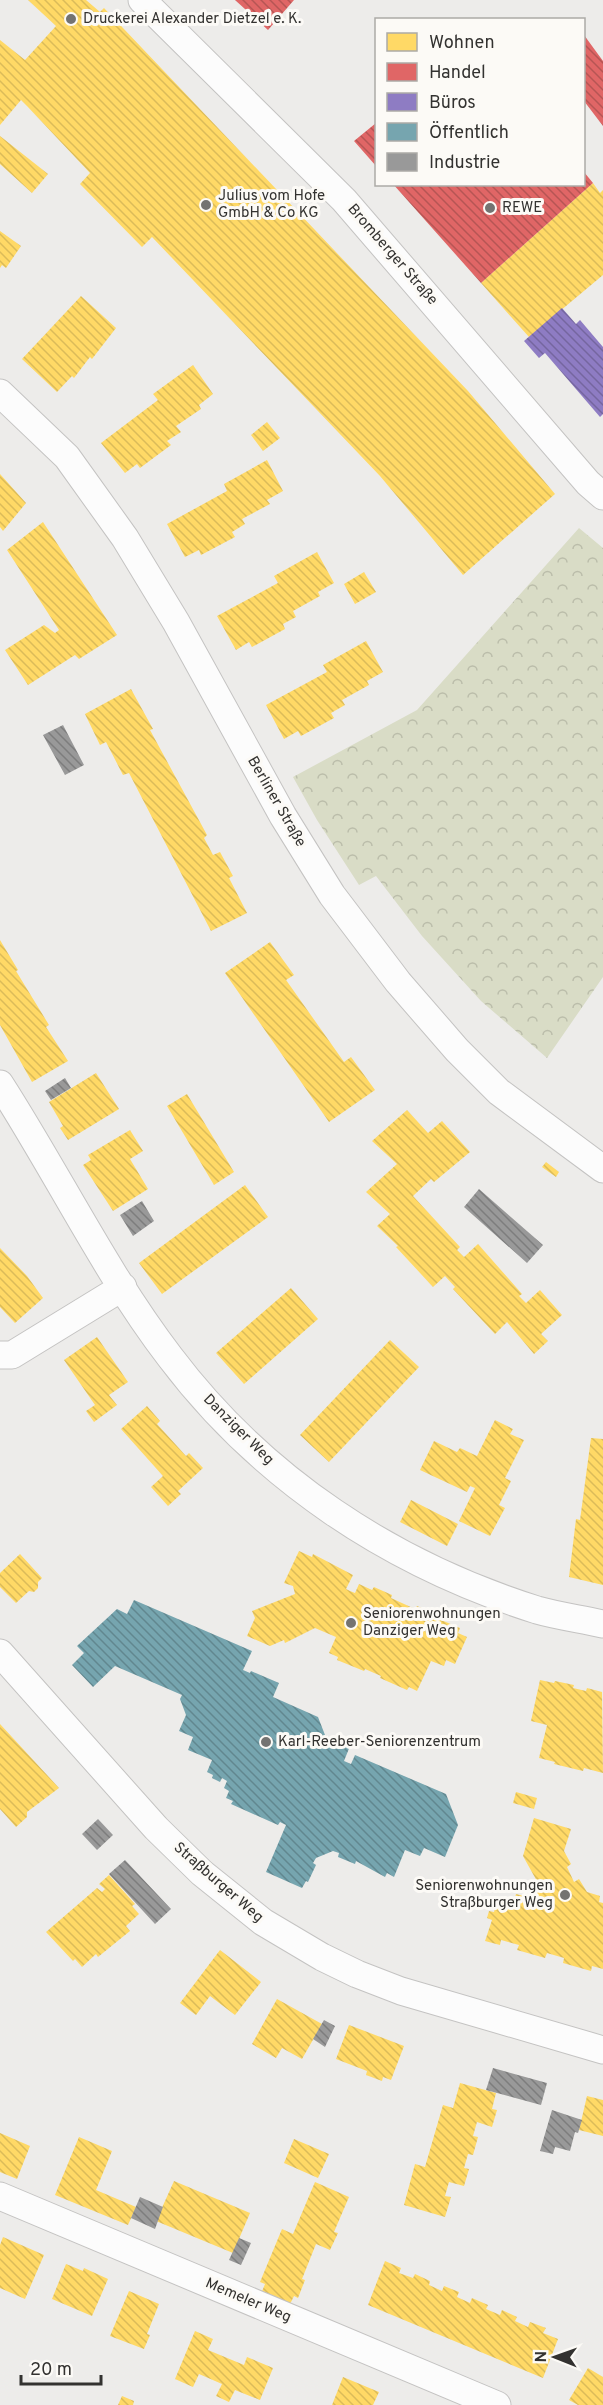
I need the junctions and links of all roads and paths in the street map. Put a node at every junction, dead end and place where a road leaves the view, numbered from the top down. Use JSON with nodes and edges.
{"nodes":[{"id":1,"x":142,"y":0,"type":"edge"},
{"id":2,"x":0,"y":393,"type":"edge"},
{"id":3,"x":603,"y":496,"type":"edge"},
{"id":4,"x":0,"y":1084,"type":"edge"},
{"id":5,"x":603,"y":1169,"type":"edge"},
{"id":6,"x":123,"y":1287,"type":"junction"},
{"id":7,"x":0,"y":1355,"type":"edge"},
{"id":8,"x":603,"y":1624,"type":"edge"},
{"id":9,"x":0,"y":1653,"type":"edge"},
{"id":10,"x":603,"y":2050,"type":"edge"},
{"id":11,"x":0,"y":2196,"type":"edge"},
{"id":12,"x":497,"y":2405,"type":"edge"}],
"edges":[{"from":1,"to":3,"type":"street","name":"Bromberger Straße"},
{"from":2,"to":5,"type":"street","name":"Berliner Straße"},
{"from":4,"to":6,"type":"street","name":"Danziger Weg"},
{"from":6,"to":7,"type":"street"},
{"from":6,"to":8,"type":"street","name":"Danziger Weg"},
{"from":9,"to":10,"type":"street","name":"Straßburger Weg"},
{"from":11,"to":12,"type":"street","name":"Memeler Weg"}]}
